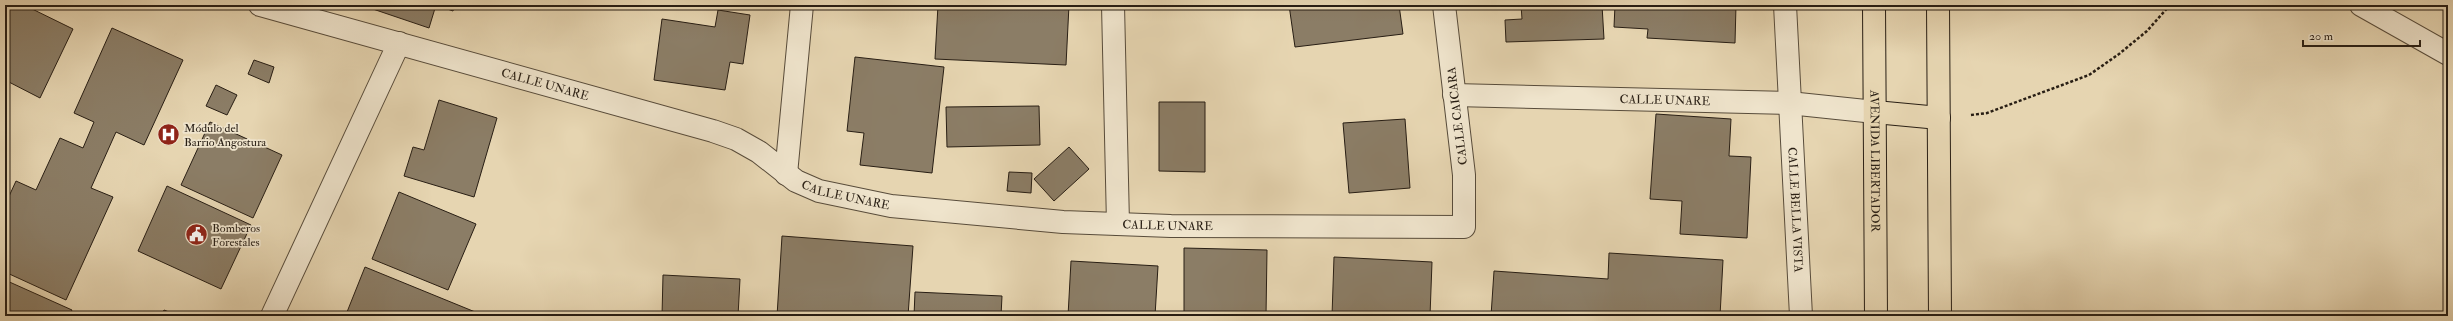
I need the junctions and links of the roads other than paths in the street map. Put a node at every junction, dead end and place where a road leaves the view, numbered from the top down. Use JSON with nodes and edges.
{"nodes":[{"id":1,"x":261,"y":5,"type":"edge"},
{"id":2,"x":802,"y":5,"type":"edge"},
{"id":3,"x":1113,"y":5,"type":"edge"},
{"id":4,"x":1444,"y":5,"type":"edge"},
{"id":5,"x":1785,"y":5,"type":"edge"},
{"id":6,"x":1874,"y":5,"type":"edge"},
{"id":7,"x":1938,"y":5,"type":"edge"},
{"id":8,"x":2361,"y":5,"type":"edge"},
{"id":9,"x":399,"y":43,"type":"junction"},
{"id":10,"x":2448,"y":54,"type":"edge"},
{"id":11,"x":1454,"y":95,"type":"junction"},
{"id":12,"x":1789,"y":103,"type":"junction"},
{"id":13,"x":1875,"y":112,"type":"junction"},
{"id":14,"x":1939,"y":118,"type":"junction"},
{"id":15,"x":786,"y":174,"type":"junction"},
{"id":16,"x":1118,"y":224,"type":"junction"},
{"id":17,"x":1464,"y":227,"type":"joint"},
{"id":18,"x":272,"y":316,"type":"edge"},
{"id":19,"x":1801,"y":316,"type":"edge"},
{"id":20,"x":1876,"y":316,"type":"edge"},
{"id":21,"x":1940,"y":316,"type":"edge"}],
"edges":[{"from":1,"to":9,"type":"street","name":"CALLE UNARE"},
{"from":2,"to":15,"type":"street"},
{"from":3,"to":16,"type":"street"},
{"from":4,"to":11,"type":"street","name":"CALLE CAICARA"},
{"from":5,"to":12,"type":"street"},
{"from":6,"to":13,"type":"main road","name":"AVENIDA LIBERTADOR"},
{"from":7,"to":14,"type":"main road"},
{"from":8,"to":10,"type":"street"},
{"from":9,"to":15,"type":"street","name":"CALLE UNARE"},
{"from":9,"to":18,"type":"street"},
{"from":11,"to":12,"type":"street","name":"CALLE UNARE"},
{"from":11,"to":17,"type":"street","name":"CALLE CAICARA"},
{"from":12,"to":13,"type":"street","name":"CALLE UNARE"},
{"from":12,"to":19,"type":"street","name":"CALLE BELLA VISTA"},
{"from":13,"to":14,"type":"main road"},
{"from":13,"to":20,"type":"main road","name":"AVENIDA LIBERTADOR"},
{"from":14,"to":21,"type":"main road"},
{"from":15,"to":16,"type":"street","name":"CALLE UNARE"},
{"from":16,"to":17,"type":"street","name":"CALLE UNARE"}]}
